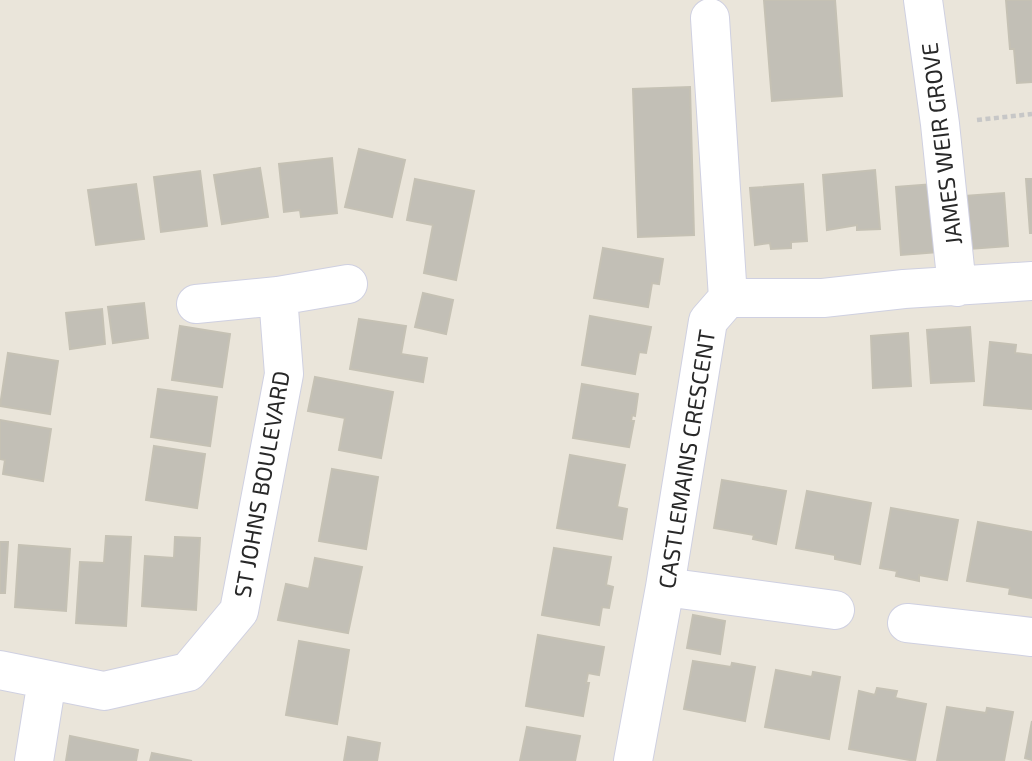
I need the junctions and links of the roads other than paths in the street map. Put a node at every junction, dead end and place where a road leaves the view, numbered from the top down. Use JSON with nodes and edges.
{"nodes":[{"id":1,"x":923,"y":0,"type":"edge"},
{"id":2,"x":710,"y":18,"type":"dead end"},
{"id":3,"x":1032,"y":281,"type":"edge"},
{"id":4,"x":348,"y":284,"type":"dead end"},
{"id":5,"x":957,"y":287,"type":"junction"},
{"id":6,"x":278,"y":296,"type":"junction"},
{"id":7,"x":728,"y":298,"type":"junction"},
{"id":8,"x":196,"y":304,"type":"dead end"},
{"id":9,"x":666,"y":587,"type":"junction"},
{"id":10,"x":835,"y":610,"type":"dead end"},
{"id":11,"x":907,"y":623,"type":"dead end"},
{"id":12,"x":1032,"y":637,"type":"edge"},
{"id":13,"x":0,"y":670,"type":"edge"},
{"id":14,"x":47,"y":680,"type":"junction"},
{"id":15,"x":34,"y":761,"type":"edge"},
{"id":16,"x":633,"y":761,"type":"edge"}],
"edges":[{"from":1,"to":5,"type":"street","name":"JAMES WEIR GROVE"},
{"from":2,"to":7,"type":"street"},
{"from":3,"to":5,"type":"street"},
{"from":4,"to":6,"type":"street"},
{"from":5,"to":7,"type":"street"},
{"from":6,"to":8,"type":"street"},
{"from":6,"to":14,"type":"street","name":"ST JOHNS BOULEVARD"},
{"from":7,"to":9,"type":"street","name":"CASTLEMAINS CRESCENT"},
{"from":9,"to":10,"type":"street"},
{"from":9,"to":16,"type":"street","name":"CASTLEMAINS CRESCENT"},
{"from":11,"to":12,"type":"street"},
{"from":13,"to":14,"type":"street","name":"ST JOHNS BOULEVARD"},
{"from":14,"to":15,"type":"street"}]}
